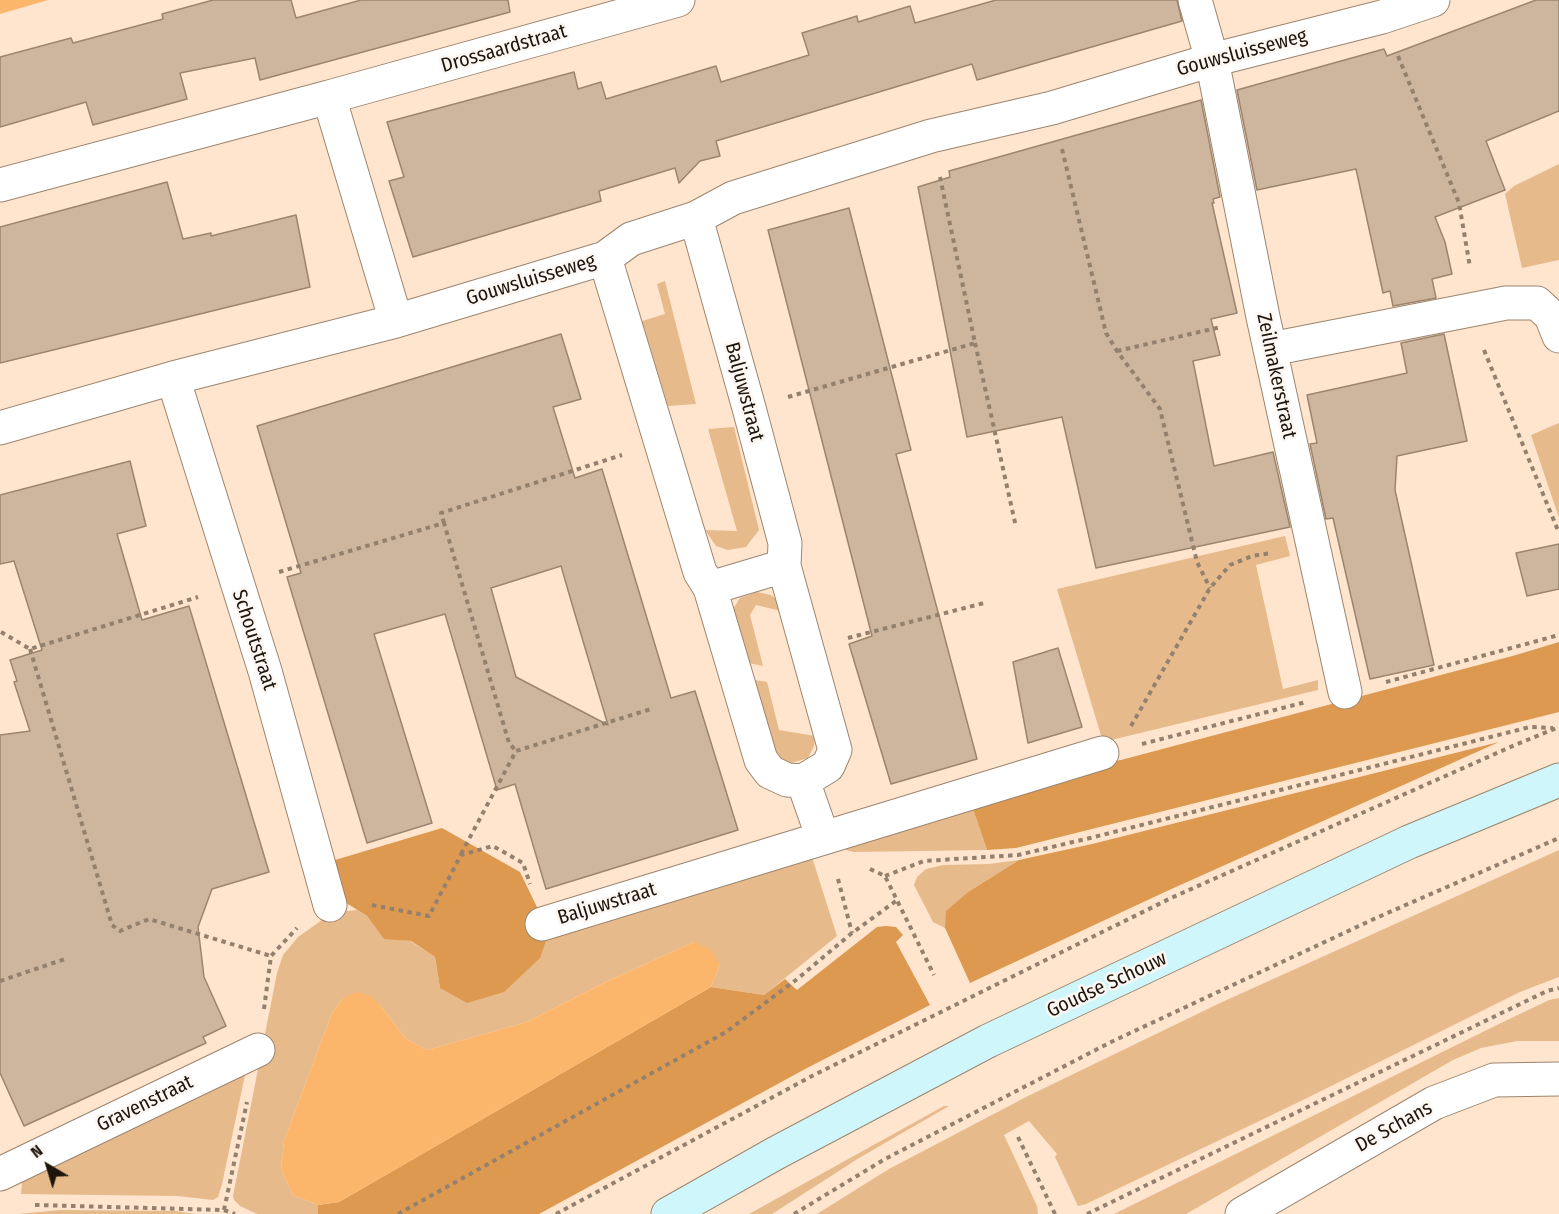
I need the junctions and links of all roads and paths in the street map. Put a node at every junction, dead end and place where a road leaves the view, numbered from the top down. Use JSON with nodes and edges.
{"nodes":[{"id":1,"x":678,"y":0,"type":"edge"},
{"id":2,"x":1195,"y":0,"type":"edge"},
{"id":3,"x":1433,"y":0,"type":"edge"},
{"id":4,"x":1212,"y":60,"type":"junction"},
{"id":5,"x":329,"y":97,"type":"junction"},
{"id":6,"x":1052,"y":108,"type":"junction"},
{"id":7,"x":930,"y":136,"type":"junction"},
{"id":8,"x":0,"y":185,"type":"edge"},
{"id":9,"x":696,"y":218,"type":"junction"},
{"id":10,"x":604,"y":258,"type":"junction"},
{"id":11,"x":1263,"y":317,"type":"junction"},
{"id":12,"x":396,"y":321,"type":"junction"},
{"id":13,"x":1559,"y":336,"type":"edge"},
{"id":14,"x":975,"y":343,"type":"junction"},
{"id":15,"x":1271,"y":349,"type":"junction"},
{"id":16,"x":1117,"y":351,"type":"junction"},
{"id":17,"x":173,"y":378,"type":"junction"},
{"id":18,"x":749,"y":408,"type":"junction"},
{"id":19,"x":0,"y":428,"type":"edge"},
{"id":20,"x":662,"y":442,"type":"junction"},
{"id":21,"x":444,"y":523,"type":"junction"},
{"id":22,"x":1016,"y":527,"type":"dead end"},
{"id":23,"x":1314,"y":546,"type":"junction"},
{"id":24,"x":784,"y":566,"type":"junction"},
{"id":25,"x":237,"y":585,"type":"junction"},
{"id":26,"x":710,"y":588,"type":"junction"},
{"id":27,"x":1210,"y":588,"type":"junction"},
{"id":28,"x":984,"y":603,"type":"dead end"},
{"id":29,"x":0,"y":631,"type":"edge"},
{"id":30,"x":841,"y":640,"type":"dead end"},
{"id":31,"x":30,"y":649,"type":"junction"},
{"id":32,"x":1345,"y":692,"type":"dead end"},
{"id":33,"x":651,"y":709,"type":"dead end"},
{"id":34,"x":1559,"y":727,"type":"edge"},
{"id":35,"x":516,"y":751,"type":"junction"},
{"id":36,"x":1102,"y":753,"type":"joint"},
{"id":37,"x":1559,"y":780,"type":"edge"},
{"id":38,"x":803,"y":781,"type":"junction"},
{"id":39,"x":823,"y":838,"type":"junction"},
{"id":40,"x":1559,"y":838,"type":"edge"},
{"id":41,"x":461,"y":855,"type":"junction"},
{"id":42,"x":837,"y":878,"type":"dead end"},
{"id":43,"x":896,"y":902,"type":"junction"},
{"id":44,"x":330,"y":905,"type":"joint"},
{"id":45,"x":542,"y":924,"type":"joint"},
{"id":46,"x":852,"y":933,"type":"junction"},
{"id":47,"x":271,"y":957,"type":"dead end"},
{"id":48,"x":68,"y":958,"type":"dead end"},
{"id":49,"x":934,"y":975,"type":"dead end"},
{"id":50,"x":0,"y":981,"type":"edge"},
{"id":51,"x":1559,"y":988,"type":"edge"},
{"id":52,"x":258,"y":1050,"type":"dead end"},
{"id":53,"x":1559,"y":1079,"type":"edge"},
{"id":54,"x":1018,"y":1137,"type":"dead end"},
{"id":55,"x":0,"y":1174,"type":"edge"},
{"id":56,"x":24,"y":1205,"type":"dead end"},
{"id":57,"x":235,"y":1214,"type":"edge"},
{"id":58,"x":398,"y":1214,"type":"edge"},
{"id":59,"x":668,"y":1214,"type":"edge"},
{"id":60,"x":794,"y":1214,"type":"edge"},
{"id":61,"x":1055,"y":1214,"type":"edge"},
{"id":62,"x":1087,"y":1214,"type":"edge"},
{"id":63,"x":1242,"y":1214,"type":"edge"}],
"edges":[{"from":1,"to":5,"type":"street","name":"Drossaardstraat"},
{"from":2,"to":4,"type":"street"},
{"from":3,"to":4,"type":"street","name":"Gouwsluisseweg"},
{"from":4,"to":6,"type":"street","name":"Gouwsluisseweg"},
{"from":4,"to":11,"type":"street","name":"Zeilmakerstraat"},
{"from":5,"to":8,"type":"street","name":"Drossaardstraat"},
{"from":5,"to":12,"type":"street"},
{"from":6,"to":7,"type":"street","name":"Gouwsluisseweg"},
{"from":6,"to":16,"type":"path"},
{"from":7,"to":9,"type":"street","name":"Gouwsluisseweg"},
{"from":7,"to":14,"type":"path"},
{"from":9,"to":10,"type":"street","name":"Gouwsluisseweg"},
{"from":9,"to":18,"type":"street","name":"Baljuwstraat"},
{"from":10,"to":12,"type":"street","name":"Gouwsluisseweg"},
{"from":10,"to":20,"type":"street"},
{"from":11,"to":15,"type":"street","name":"Zeilmakerstraat"},
{"from":11,"to":16,"type":"path"},
{"from":12,"to":17,"type":"street","name":"Gouwsluisseweg"},
{"from":13,"to":15,"type":"street"},
{"from":14,"to":18,"type":"path"},
{"from":14,"to":22,"type":"path"},
{"from":15,"to":23,"type":"street","name":"Zeilmakerstraat"},
{"from":16,"to":27,"type":"path"},
{"from":17,"to":19,"type":"street","name":"Gouwsluisseweg"},
{"from":17,"to":25,"type":"street","name":"Schoutstraat"},
{"from":18,"to":24,"type":"street","name":"Baljuwstraat"},
{"from":20,"to":21,"type":"path"},
{"from":20,"to":26,"type":"street"},
{"from":21,"to":25,"type":"path"},
{"from":21,"to":35,"type":"path"},
{"from":23,"to":27,"type":"path"},
{"from":23,"to":32,"type":"street","name":"Zeilmakerstraat"},
{"from":24,"to":26,"type":"street"},
{"from":24,"to":38,"type":"street","name":"Baljuwstraat"},
{"from":25,"to":31,"type":"path"},
{"from":25,"to":44,"type":"street","name":"Schoutstraat"},
{"from":26,"to":38,"type":"street"},
{"from":27,"to":36,"type":"path"},
{"from":28,"to":30,"type":"path"},
{"from":29,"to":31,"type":"path"},
{"from":31,"to":47,"type":"path"},
{"from":33,"to":35,"type":"path"},
{"from":34,"to":43,"type":"path"},
{"from":35,"to":41,"type":"path"},
{"from":36,"to":39,"type":"street","name":"Baljuwstraat"},
{"from":37,"to":59,"type":"main road","name":"Goudse Schouw"},
{"from":38,"to":39,"type":"street"},
{"from":39,"to":45,"type":"street","name":"Baljuwstraat"},
{"from":40,"to":60,"type":"path"},
{"from":41,"to":44,"type":"path"},
{"from":41,"to":45,"type":"path","name":"Baljuwstraat"},
{"from":42,"to":46,"type":"path"},
{"from":43,"to":46,"type":"path"},
{"from":43,"to":49,"type":"path"},
{"from":46,"to":58,"type":"path"},
{"from":48,"to":50,"type":"path"},
{"from":51,"to":62,"type":"path"},
{"from":52,"to":55,"type":"street","name":"Gravenstraat"},
{"from":53,"to":63,"type":"street","name":"De Schans"},
{"from":54,"to":61,"type":"path"},
{"from":56,"to":57,"type":"path"}]}
